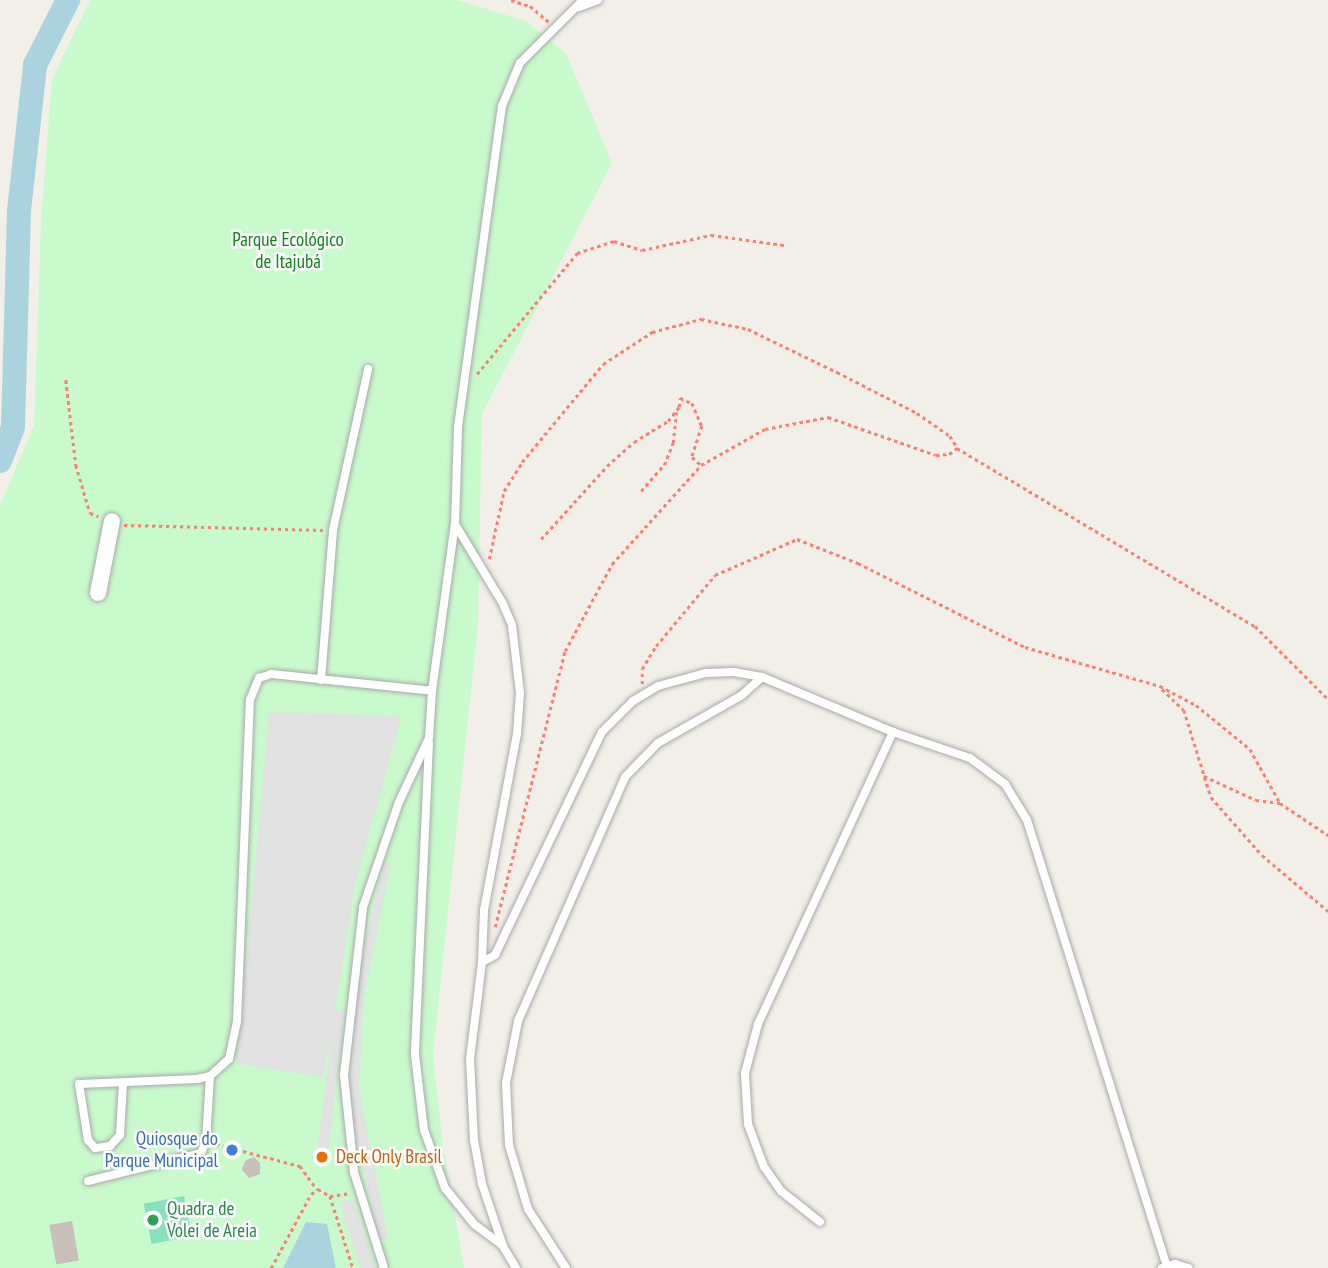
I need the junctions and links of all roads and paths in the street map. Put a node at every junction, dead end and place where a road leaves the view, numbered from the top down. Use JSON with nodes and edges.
{"nodes":[{"id":1,"x":512,"y":0,"type":"edge"},
{"id":2,"x":598,"y":0,"type":"edge"},
{"id":3,"x":581,"y":4,"type":"edge"},
{"id":4,"x":557,"y":28,"type":"junction"},
{"id":5,"x":784,"y":245,"type":"dead end"},
{"id":6,"x":368,"y":369,"type":"dead end"},
{"id":7,"x":66,"y":380,"type":"dead end"},
{"id":8,"x":462,"y":393,"type":"junction"},
{"id":9,"x":676,"y":411,"type":"junction"},
{"id":10,"x":957,"y":448,"type":"junction"},
{"id":11,"x":701,"y":465,"type":"junction"},
{"id":12,"x":640,"y":491,"type":"dead end"},
{"id":13,"x":112,"y":521,"type":"junction"},
{"id":14,"x":455,"y":524,"type":"junction"},
{"id":15,"x":333,"y":530,"type":"junction"},
{"id":16,"x":541,"y":539,"type":"dead end"},
{"id":17,"x":485,"y":572,"type":"junction"},
{"id":18,"x":98,"y":593,"type":"dead end"},
{"id":19,"x":762,"y":677,"type":"junction"},
{"id":20,"x":321,"y":680,"type":"junction"},
{"id":21,"x":1160,"y":686,"type":"junction"},
{"id":22,"x":432,"y":691,"type":"junction"},
{"id":23,"x":643,"y":694,"type":"junction"},
{"id":24,"x":1328,"y":699,"type":"edge"},
{"id":25,"x":892,"y":732,"type":"junction"},
{"id":26,"x":429,"y":738,"type":"junction"},
{"id":27,"x":1204,"y":776,"type":"junction"},
{"id":28,"x":1280,"y":803,"type":"junction"},
{"id":29,"x":1328,"y":835,"type":"edge"},
{"id":30,"x":1328,"y":911,"type":"edge"},
{"id":31,"x":492,"y":937,"type":"dead end"},
{"id":32,"x":482,"y":962,"type":"junction"},
{"id":33,"x":210,"y":1076,"type":"junction"},
{"id":34,"x":123,"y":1083,"type":"junction"},
{"id":35,"x":206,"y":1141,"type":"junction"},
{"id":36,"x":88,"y":1181,"type":"dead end"},
{"id":37,"x":318,"y":1189,"type":"junction"},
{"id":38,"x":360,"y":1191,"type":"junction"},
{"id":39,"x":330,"y":1196,"type":"junction"},
{"id":40,"x":820,"y":1222,"type":"dead end"},
{"id":41,"x":503,"y":1246,"type":"junction"},
{"id":42,"x":1165,"y":1267,"type":"edge"},
{"id":43,"x":271,"y":1268,"type":"edge"},
{"id":44,"x":353,"y":1268,"type":"edge"},
{"id":45,"x":384,"y":1268,"type":"edge"},
{"id":46,"x":516,"y":1268,"type":"edge"},
{"id":47,"x":566,"y":1268,"type":"edge"},
{"id":48,"x":1188,"y":1268,"type":"edge"}],
"edges":[{"from":1,"to":4,"type":"path"},
{"from":2,"to":3,"type":"lane"},
{"from":3,"to":4,"type":"lane"},
{"from":4,"to":8,"type":"lane"},
{"from":5,"to":8,"type":"path"},
{"from":6,"to":15,"type":"lane"},
{"from":7,"to":13,"type":"path"},
{"from":8,"to":14,"type":"lane"},
{"from":9,"to":11,"type":"path"},
{"from":9,"to":12,"type":"path"},
{"from":9,"to":16,"type":"path"},
{"from":10,"to":11,"type":"path"},
{"from":10,"to":17,"type":"path"},
{"from":10,"to":24,"type":"path"},
{"from":11,"to":31,"type":"path"},
{"from":13,"to":15,"type":"path"},
{"from":13,"to":18,"type":"street"},
{"from":14,"to":17,"type":"lane"},
{"from":14,"to":22,"type":"lane"},
{"from":15,"to":20,"type":"lane"},
{"from":17,"to":32,"type":"lane"},
{"from":19,"to":23,"type":"lane"},
{"from":19,"to":25,"type":"lane"},
{"from":19,"to":47,"type":"lane"},
{"from":20,"to":22,"type":"lane"},
{"from":20,"to":33,"type":"lane"},
{"from":21,"to":23,"type":"path"},
{"from":21,"to":27,"type":"path"},
{"from":21,"to":28,"type":"path"},
{"from":22,"to":26,"type":"lane"},
{"from":23,"to":32,"type":"lane"},
{"from":25,"to":40,"type":"lane"},
{"from":25,"to":42,"type":"lane"},
{"from":26,"to":38,"type":"lane"},
{"from":26,"to":41,"type":"lane"},
{"from":27,"to":28,"type":"path"},
{"from":27,"to":30,"type":"path"},
{"from":28,"to":29,"type":"path"},
{"from":32,"to":41,"type":"lane"},
{"from":33,"to":34,"type":"lane"},
{"from":33,"to":35,"type":"lane"},
{"from":34,"to":34,"type":"lane"},
{"from":35,"to":36,"type":"lane"},
{"from":35,"to":37,"type":"path"},
{"from":37,"to":39,"type":"path"},
{"from":37,"to":43,"type":"path"},
{"from":38,"to":39,"type":"path"},
{"from":38,"to":45,"type":"lane"},
{"from":39,"to":44,"type":"path"},
{"from":41,"to":46,"type":"lane"},
{"from":42,"to":48,"type":"lane"}]}
